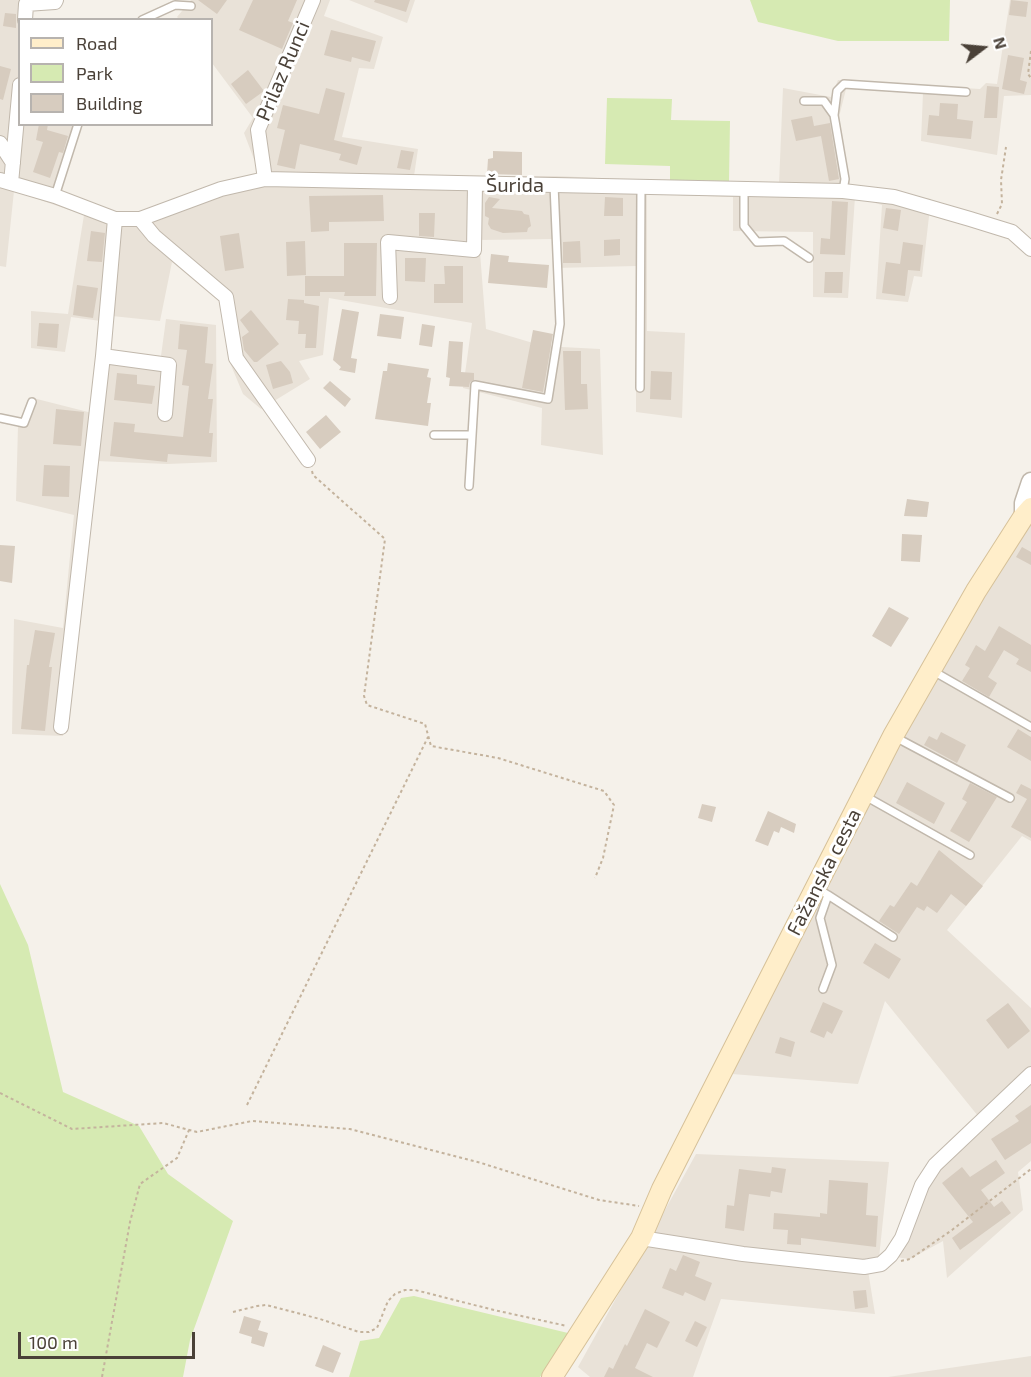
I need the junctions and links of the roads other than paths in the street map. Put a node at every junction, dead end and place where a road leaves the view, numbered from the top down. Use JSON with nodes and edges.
{"nodes":[{"id":1,"x":56,"y":0,"type":"edge"},
{"id":2,"x":313,"y":0,"type":"edge"},
{"id":3,"x":191,"y":6,"type":"dead end"},
{"id":4,"x":25,"y":18,"type":"edge"},
{"id":5,"x":146,"y":18,"type":"edge"},
{"id":6,"x":966,"y":92,"type":"dead end"},
{"id":7,"x":804,"y":101,"type":"dead end"},
{"id":8,"x":18,"y":107,"type":"edge"},
{"id":9,"x":834,"y":115,"type":"junction"},
{"id":10,"x":77,"y":126,"type":"edge"},
{"id":11,"x":0,"y":143,"type":"edge"},
{"id":12,"x":13,"y":163,"type":"junction"},
{"id":13,"x":265,"y":179,"type":"junction"},
{"id":14,"x":5,"y":182,"type":"edge"},
{"id":15,"x":475,"y":185,"type":"junction"},
{"id":16,"x":554,"y":185,"type":"junction"},
{"id":17,"x":641,"y":187,"type":"junction"},
{"id":18,"x":744,"y":189,"type":"junction"},
{"id":19,"x":843,"y":191,"type":"junction"},
{"id":20,"x":55,"y":196,"type":"junction"},
{"id":21,"x":115,"y":219,"type":"junction"},
{"id":22,"x":140,"y":219,"type":"junction"},
{"id":23,"x":1031,"y":249,"type":"edge"},
{"id":24,"x":809,"y":258,"type":"dead end"},
{"id":25,"x":390,"y":297,"type":"dead end"},
{"id":26,"x":104,"y":356,"type":"junction"},
{"id":27,"x":640,"y":388,"type":"dead end"},
{"id":28,"x":32,"y":402,"type":"dead end"},
{"id":29,"x":165,"y":414,"type":"dead end"},
{"id":30,"x":0,"y":418,"type":"edge"},
{"id":31,"x":434,"y":435,"type":"dead end"},
{"id":32,"x":471,"y":435,"type":"junction"},
{"id":33,"x":308,"y":460,"type":"road end"},
{"id":34,"x":1031,"y":482,"type":"edge"},
{"id":35,"x":469,"y":486,"type":"dead end"},
{"id":36,"x":1027,"y":512,"type":"edge"},
{"id":37,"x":930,"y":670,"type":"junction"},
{"id":38,"x":61,"y":727,"type":"dead end"},
{"id":39,"x":1031,"y":727,"type":"edge"},
{"id":40,"x":893,"y":736,"type":"junction"},
{"id":41,"x":863,"y":795,"type":"junction"},
{"id":42,"x":1010,"y":798,"type":"dead end"},
{"id":43,"x":970,"y":855,"type":"dead end"},
{"id":44,"x":822,"y":892,"type":"junction"},
{"id":45,"x":892,"y":937,"type":"dead end"},
{"id":46,"x":824,"y":989,"type":"dead end"},
{"id":47,"x":1031,"y":1074,"type":"edge"},
{"id":48,"x":640,"y":1238,"type":"junction"},
{"id":49,"x":552,"y":1377,"type":"edge"}],
"edges":[{"from":1,"to":4,"type":"street"},
{"from":2,"to":13,"type":"street","name":"Prilaz Runci"},
{"from":3,"to":5,"type":"lane"},
{"from":6,"to":9,"type":"lane"},
{"from":7,"to":9,"type":"lane"},
{"from":8,"to":12,"type":"street"},
{"from":9,"to":19,"type":"lane"},
{"from":10,"to":20,"type":"lane"},
{"from":11,"to":12,"type":"street"},
{"from":12,"to":14,"type":"street"},
{"from":13,"to":15,"type":"street","name":"Šurida"},
{"from":13,"to":22,"type":"street","name":"Šurida"},
{"from":14,"to":20,"type":"street","name":"Šurida"},
{"from":15,"to":16,"type":"street","name":"Šurida"},
{"from":15,"to":25,"type":"street"},
{"from":16,"to":17,"type":"street","name":"Šurida"},
{"from":16,"to":32,"type":"lane"},
{"from":17,"to":18,"type":"street","name":"Šurida"},
{"from":17,"to":27,"type":"lane"},
{"from":18,"to":19,"type":"street","name":"Šurida"},
{"from":18,"to":24,"type":"lane"},
{"from":19,"to":23,"type":"street","name":"Šurida"},
{"from":20,"to":21,"type":"street","name":"Šurida"},
{"from":21,"to":22,"type":"street","name":"Šurida"},
{"from":21,"to":26,"type":"street"},
{"from":22,"to":33,"type":"street"},
{"from":26,"to":29,"type":"street"},
{"from":26,"to":38,"type":"street"},
{"from":28,"to":30,"type":"lane"},
{"from":31,"to":32,"type":"lane"},
{"from":32,"to":35,"type":"lane"},
{"from":34,"to":36,"type":"street","name":"Fažanska cesta"},
{"from":36,"to":37,"type":"main road","name":"Fažanska cesta"},
{"from":37,"to":39,"type":"lane"},
{"from":37,"to":40,"type":"main road","name":"Fažanska cesta"},
{"from":40,"to":41,"type":"main road","name":"Fažanska cesta"},
{"from":40,"to":42,"type":"lane"},
{"from":41,"to":43,"type":"lane"},
{"from":41,"to":44,"type":"main road","name":"Fažanska cesta"},
{"from":44,"to":45,"type":"lane"},
{"from":44,"to":46,"type":"lane"},
{"from":44,"to":48,"type":"main road","name":"Fažanska cesta"},
{"from":47,"to":48,"type":"street"},
{"from":48,"to":49,"type":"main road","name":"Fažanska cesta"}]}
